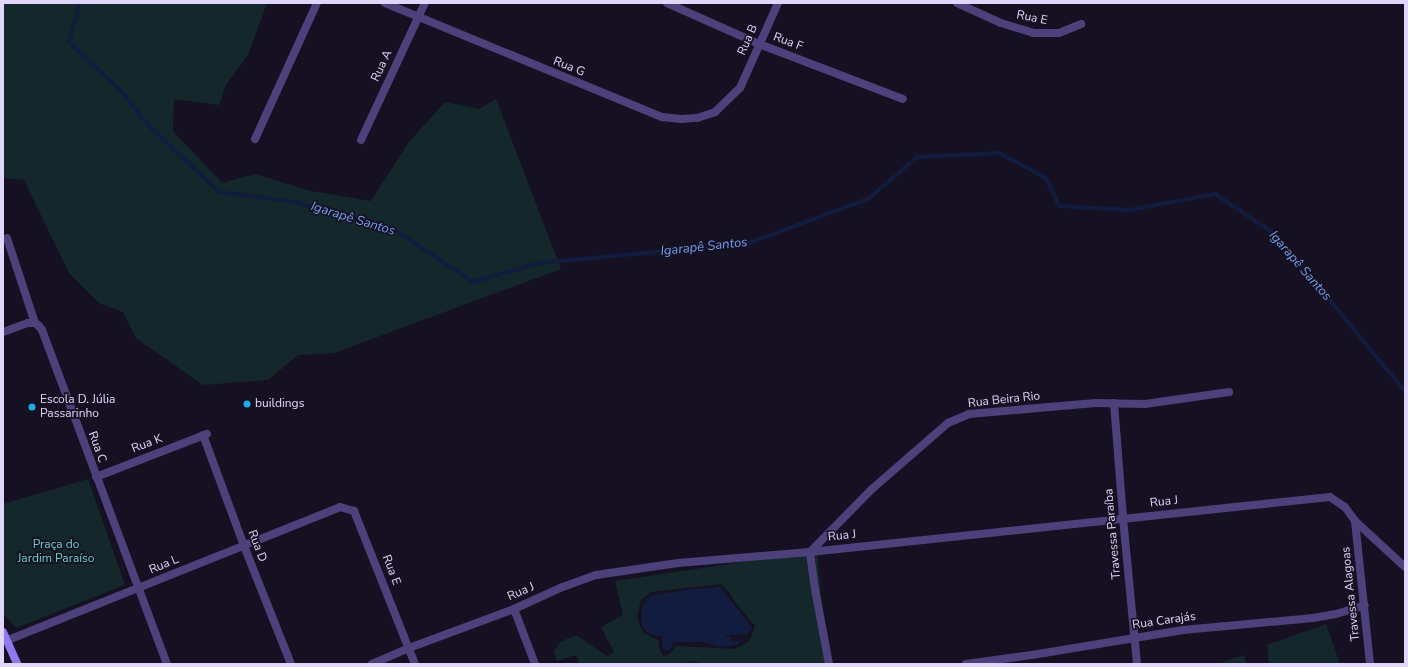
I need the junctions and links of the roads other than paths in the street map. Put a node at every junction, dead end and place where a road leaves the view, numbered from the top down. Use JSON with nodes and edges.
{"nodes":[{"id":1,"x":317,"y":3,"type":"edge"},
{"id":2,"x":384,"y":3,"type":"edge"},
{"id":3,"x":425,"y":3,"type":"edge"},
{"id":4,"x":667,"y":3,"type":"edge"},
{"id":5,"x":778,"y":3,"type":"edge"},
{"id":6,"x":957,"y":3,"type":"edge"},
{"id":7,"x":419,"y":18,"type":"junction"},
{"id":8,"x":1082,"y":24,"type":"dead end"},
{"id":9,"x":759,"y":44,"type":"junction"},
{"id":10,"x":740,"y":88,"type":"joint"},
{"id":11,"x":903,"y":99,"type":"dead end"},
{"id":12,"x":256,"y":139,"type":"dead end"},
{"id":13,"x":361,"y":140,"type":"dead end"},
{"id":14,"x":7,"y":238,"type":"dead end"},
{"id":15,"x":35,"y":323,"type":"junction"},
{"id":16,"x":3,"y":332,"type":"edge"},
{"id":17,"x":1229,"y":392,"type":"dead end"},
{"id":18,"x":1114,"y":403,"type":"junction"},
{"id":19,"x":205,"y":434,"type":"joint"},
{"id":20,"x":96,"y":477,"type":"junction"},
{"id":21,"x":328,"y":512,"type":"joint"},
{"id":22,"x":1123,"y":518,"type":"junction"},
{"id":23,"x":1356,"y":521,"type":"junction"},
{"id":24,"x":244,"y":546,"type":"junction"},
{"id":25,"x":810,"y":552,"type":"junction"},
{"id":26,"x":1405,"y":567,"type":"edge"},
{"id":27,"x":137,"y":588,"type":"junction"},
{"id":28,"x":1366,"y":606,"type":"junction"},
{"id":29,"x":514,"y":609,"type":"junction"},
{"id":30,"x":3,"y":632,"type":"edge"},
{"id":31,"x":1135,"y":637,"type":"junction"},
{"id":32,"x":8,"y":640,"type":"junction"},
{"id":33,"x":409,"y":648,"type":"junction"},
{"id":34,"x":17,"y":664,"type":"edge"},
{"id":35,"x":167,"y":664,"type":"edge"},
{"id":36,"x":291,"y":664,"type":"edge"},
{"id":37,"x":372,"y":664,"type":"edge"},
{"id":38,"x":415,"y":664,"type":"edge"},
{"id":39,"x":535,"y":664,"type":"edge"},
{"id":40,"x":829,"y":664,"type":"edge"},
{"id":41,"x":966,"y":664,"type":"edge"},
{"id":42,"x":1137,"y":664,"type":"edge"},
{"id":43,"x":1370,"y":664,"type":"edge"}],
"edges":[{"from":1,"to":12,"type":"street"},
{"from":2,"to":7,"type":"street","name":"Rua G"},
{"from":3,"to":7,"type":"street","name":"Rua A"},
{"from":4,"to":9,"type":"street","name":"Rua F"},
{"from":5,"to":9,"type":"street","name":"Rua B"},
{"from":6,"to":8,"type":"street","name":"Rua E"},
{"from":7,"to":10,"type":"street","name":"Rua G"},
{"from":7,"to":13,"type":"street","name":"Rua A"},
{"from":9,"to":10,"type":"street","name":"Rua B"},
{"from":9,"to":11,"type":"street","name":"Rua F"},
{"from":14,"to":15,"type":"street","name":"Rua C"},
{"from":15,"to":16,"type":"street"},
{"from":15,"to":20,"type":"street","name":"Rua C"},
{"from":17,"to":18,"type":"street","name":"Rua Beira Rio"},
{"from":18,"to":22,"type":"street","name":"Travessa Paraíba"},
{"from":18,"to":25,"type":"street","name":"Rua Beira Rio"},
{"from":19,"to":20,"type":"street","name":"Rua K"},
{"from":19,"to":24,"type":"street","name":"Rua D"},
{"from":20,"to":27,"type":"street","name":"Rua C"},
{"from":21,"to":24,"type":"street","name":"Rua L"},
{"from":21,"to":33,"type":"street","name":"Rua E"},
{"from":22,"to":23,"type":"street","name":"Rua J"},
{"from":22,"to":25,"type":"street","name":"Rua J"},
{"from":22,"to":31,"type":"street","name":"Travessa Paraíba"},
{"from":23,"to":26,"type":"street"},
{"from":23,"to":28,"type":"street","name":"Travessa Alagoas"},
{"from":24,"to":27,"type":"street","name":"Rua L"},
{"from":24,"to":36,"type":"street","name":"Rua D"},
{"from":25,"to":29,"type":"street","name":"Rua J"},
{"from":25,"to":40,"type":"street"},
{"from":27,"to":32,"type":"street","name":"Rua L"},
{"from":27,"to":35,"type":"street","name":"Rua C"},
{"from":28,"to":31,"type":"street","name":"Rua Carajás"},
{"from":28,"to":43,"type":"street","name":"Travessa Alagoas"},
{"from":29,"to":33,"type":"street","name":"Rua J"},
{"from":29,"to":39,"type":"street"},
{"from":30,"to":32,"type":"street"},
{"from":31,"to":41,"type":"street","name":"Rua Carajás"},
{"from":31,"to":42,"type":"street","name":"Travessa Paraíba"},
{"from":32,"to":34,"type":"street"},
{"from":33,"to":37,"type":"street","name":"Rua J"},
{"from":33,"to":38,"type":"street","name":"Rua E"}]}
